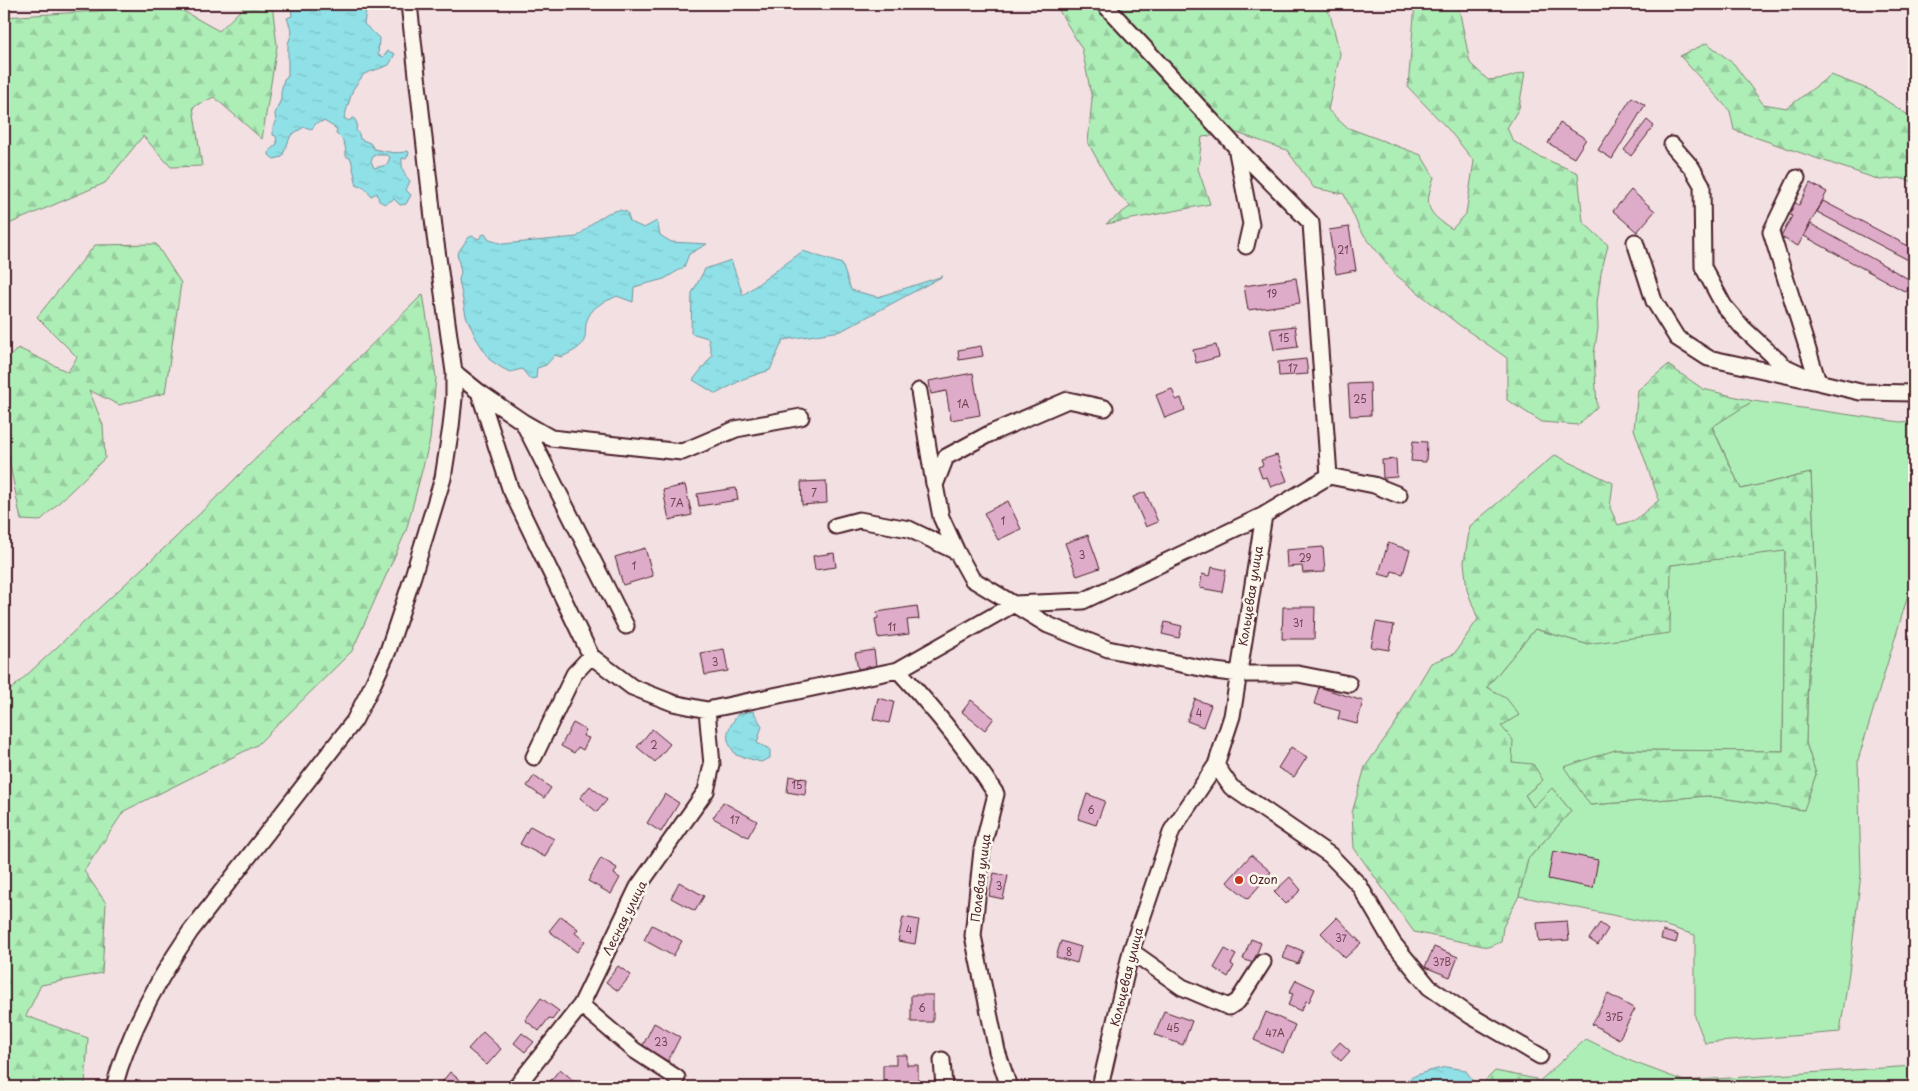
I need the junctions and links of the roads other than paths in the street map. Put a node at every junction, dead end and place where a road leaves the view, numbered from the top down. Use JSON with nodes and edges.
{"nodes":[{"id":1,"x":409,"y":4,"type":"edge"},
{"id":2,"x":1104,"y":4,"type":"edge"},
{"id":3,"x":1672,"y":145,"type":"dead end"},
{"id":4,"x":1236,"y":147,"type":"junction"},
{"id":5,"x":1798,"y":178,"type":"dead end"},
{"id":6,"x":1635,"y":242,"type":"dead end"},
{"id":7,"x":1246,"y":246,"type":"dead end"},
{"id":8,"x":454,"y":372,"type":"junction"},
{"id":9,"x":1818,"y":382,"type":"junction"},
{"id":10,"x":919,"y":391,"type":"dead end"},
{"id":11,"x":479,"y":392,"type":"junction"},
{"id":12,"x":1914,"y":393,"type":"edge"},
{"id":13,"x":1105,"y":408,"type":"dead end"},
{"id":14,"x":801,"y":417,"type":"dead end"},
{"id":15,"x":522,"y":422,"type":"junction"},
{"id":16,"x":1329,"y":476,"type":"junction"},
{"id":17,"x":934,"y":485,"type":"junction"},
{"id":18,"x":1399,"y":495,"type":"dead end"},
{"id":19,"x":1264,"y":514,"type":"junction"},
{"id":20,"x":836,"y":526,"type":"dead end"},
{"id":21,"x":957,"y":552,"type":"junction"},
{"id":22,"x":1014,"y":604,"type":"junction"},
{"id":23,"x":626,"y":626,"type":"dead end"},
{"id":24,"x":591,"y":656,"type":"junction"},
{"id":25,"x":898,"y":670,"type":"junction"},
{"id":26,"x":1239,"y":674,"type":"junction"},
{"id":27,"x":1349,"y":684,"type":"dead end"},
{"id":28,"x":707,"y":710,"type":"junction"},
{"id":29,"x":534,"y":757,"type":"dead end"},
{"id":30,"x":1216,"y":765,"type":"junction"},
{"id":31,"x":1132,"y":951,"type":"junction"},
{"id":32,"x":1264,"y":962,"type":"dead end"},
{"id":33,"x":581,"y":1005,"type":"junction"},
{"id":34,"x":1540,"y":1056,"type":"dead end"},
{"id":35,"x":942,"y":1060,"type":"dead end"},
{"id":36,"x":677,"y":1078,"type":"dead end"},
{"id":37,"x":114,"y":1087,"type":"edge"},
{"id":38,"x":516,"y":1087,"type":"edge"},
{"id":39,"x":944,"y":1087,"type":"edge"},
{"id":40,"x":1009,"y":1087,"type":"edge"},
{"id":41,"x":1100,"y":1087,"type":"edge"}],
"edges":[{"from":1,"to":8,"type":"street"},
{"from":2,"to":4,"type":"street"},
{"from":3,"to":9,"type":"street"},
{"from":4,"to":7,"type":"street"},
{"from":4,"to":16,"type":"street"},
{"from":5,"to":9,"type":"street"},
{"from":6,"to":9,"type":"street"},
{"from":8,"to":11,"type":"street"},
{"from":8,"to":37,"type":"street"},
{"from":9,"to":12,"type":"street"},
{"from":10,"to":17,"type":"street"},
{"from":11,"to":15,"type":"street"},
{"from":11,"to":24,"type":"street"},
{"from":13,"to":17,"type":"street"},
{"from":14,"to":15,"type":"street"},
{"from":15,"to":23,"type":"street"},
{"from":16,"to":18,"type":"street"},
{"from":16,"to":19,"type":"street"},
{"from":17,"to":21,"type":"street"},
{"from":19,"to":22,"type":"street"},
{"from":19,"to":26,"type":"street","name":"Кольцевая улица"},
{"from":20,"to":21,"type":"street"},
{"from":21,"to":22,"type":"street"},
{"from":22,"to":25,"type":"street"},
{"from":22,"to":26,"type":"street"},
{"from":24,"to":28,"type":"street"},
{"from":24,"to":29,"type":"street"},
{"from":25,"to":28,"type":"street"},
{"from":25,"to":40,"type":"street","name":"Полевая улица"},
{"from":26,"to":27,"type":"street"},
{"from":26,"to":30,"type":"street","name":"Кольцевая улица"},
{"from":28,"to":33,"type":"street","name":"Лесная улица"},
{"from":30,"to":31,"type":"street","name":"Кольцевая улица"},
{"from":30,"to":34,"type":"street"},
{"from":31,"to":32,"type":"street"},
{"from":31,"to":41,"type":"street","name":"Кольцевая улица"},
{"from":33,"to":36,"type":"street"},
{"from":33,"to":38,"type":"street","name":"Лесная улица"},
{"from":35,"to":39,"type":"street"}]}
